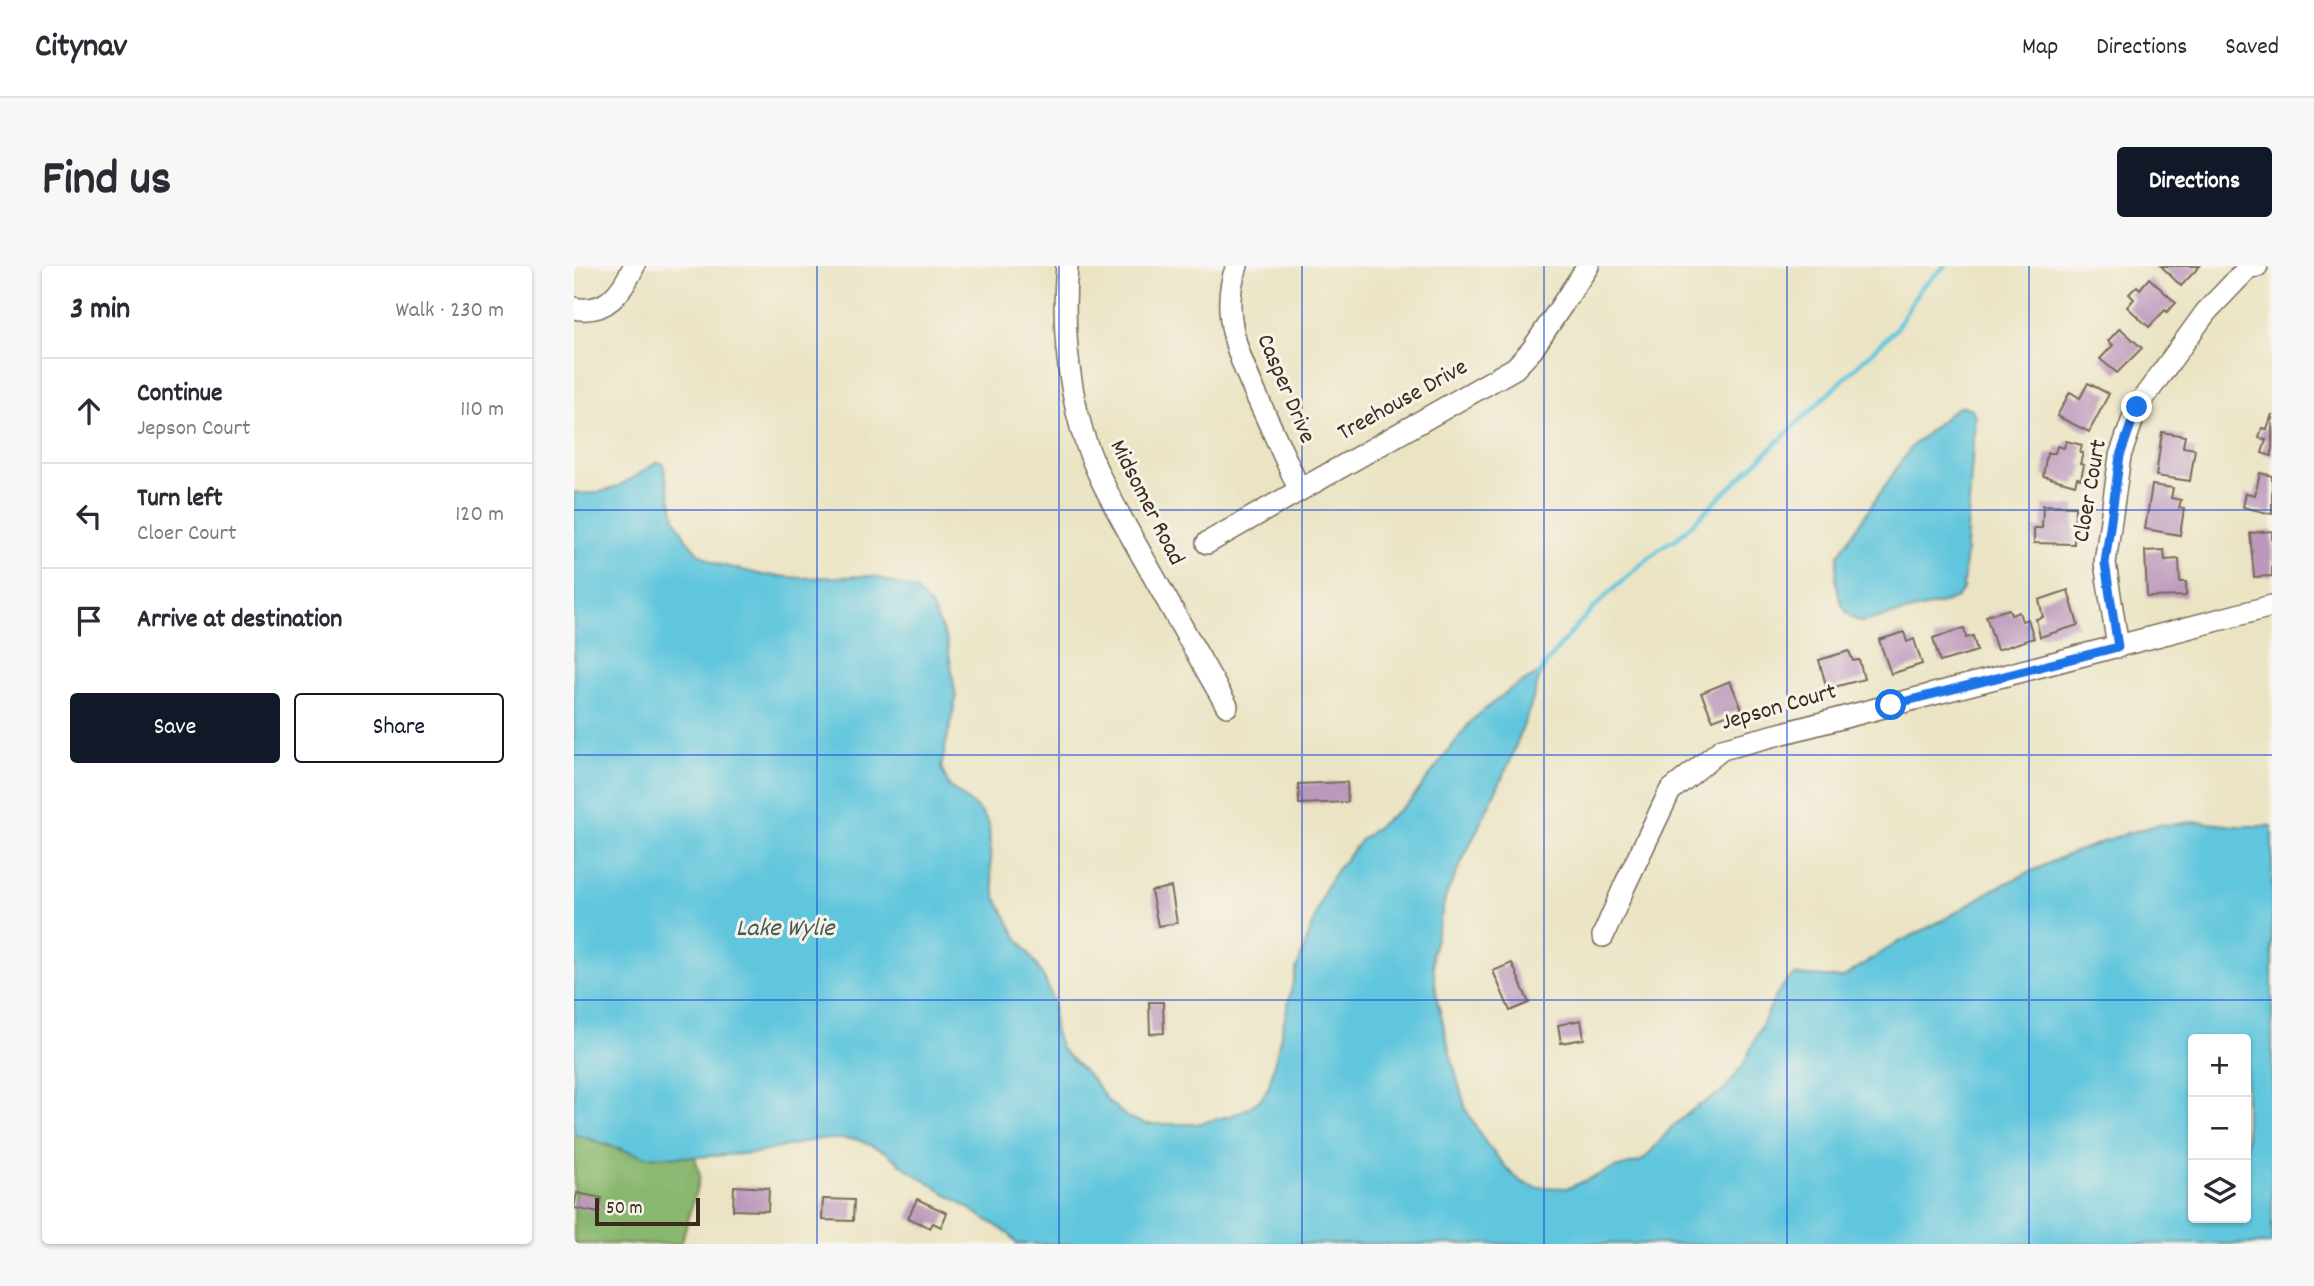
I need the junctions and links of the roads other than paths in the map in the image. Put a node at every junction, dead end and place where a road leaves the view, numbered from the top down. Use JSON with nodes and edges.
{"nodes":[{"id":1,"x":635,"y":266,"type":"edge"},
{"id":2,"x":1067,"y":266,"type":"edge"},
{"id":3,"x":1237,"y":266,"type":"edge"},
{"id":4,"x":1588,"y":266,"type":"edge"},
{"id":5,"x":2257,"y":266,"type":"edge"},
{"id":6,"x":574,"y":308,"type":"edge"},
{"id":7,"x":1299,"y":489,"type":"junction"},
{"id":8,"x":1207,"y":543,"type":"dead end"},
{"id":9,"x":2272,"y":606,"type":"edge"},
{"id":10,"x":2118,"y":647,"type":"junction"},
{"id":11,"x":1227,"y":706,"type":"dead end"},
{"id":12,"x":1604,"y":936,"type":"dead end"}],
"edges":[{"from":1,"to":6,"type":"street"},
{"from":2,"to":11,"type":"street","name":"Midsomer Road"},
{"from":3,"to":7,"type":"street","name":"Casper Drive"},
{"from":4,"to":7,"type":"street","name":"Treehouse Drive"},
{"from":5,"to":10,"type":"street","name":"Cloer Court"},
{"from":7,"to":8,"type":"street","name":"Treehouse Drive"},
{"from":9,"to":10,"type":"street","name":"Jepson Court"},
{"from":10,"to":12,"type":"street","name":"Jepson Court"}]}
